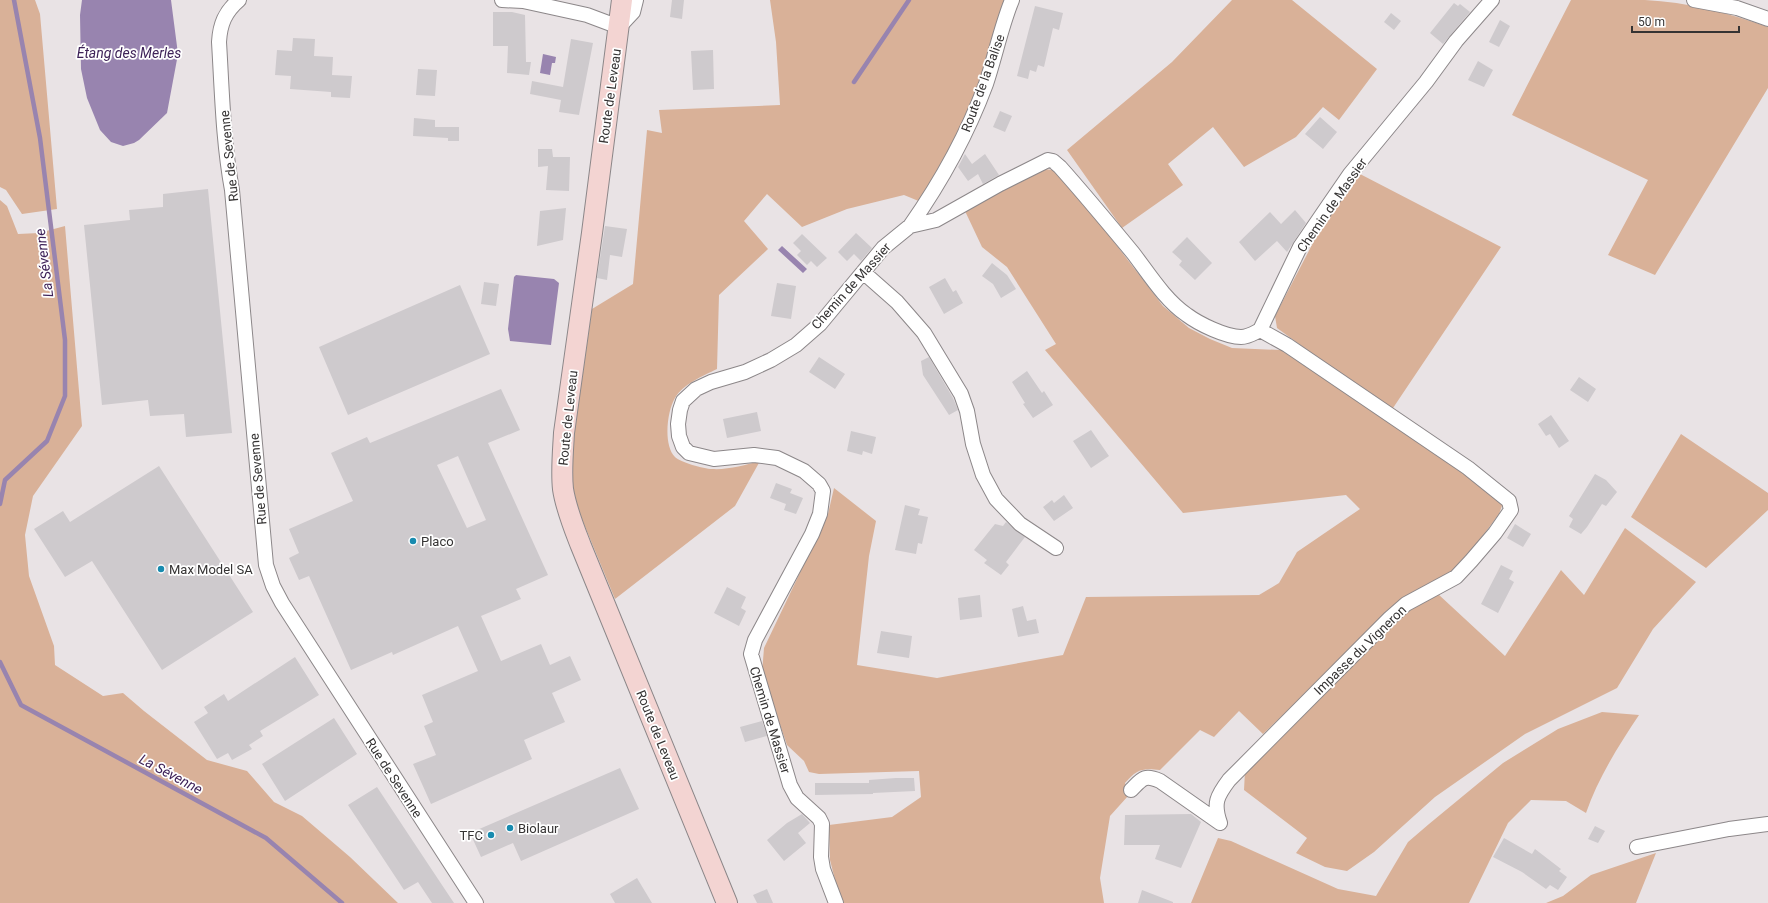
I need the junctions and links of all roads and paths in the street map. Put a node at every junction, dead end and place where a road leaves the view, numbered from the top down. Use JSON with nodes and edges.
{"nodes":[{"id":1,"x":502,"y":0,"type":"edge"},
{"id":2,"x":622,"y":0,"type":"edge"},
{"id":3,"x":636,"y":0,"type":"edge"},
{"id":4,"x":1012,"y":0,"type":"edge"},
{"id":5,"x":1492,"y":0,"type":"edge"},
{"id":6,"x":1694,"y":0,"type":"edge"},
{"id":7,"x":232,"y":2,"type":"edge"},
{"id":8,"x":1768,"y":19,"type":"edge"},
{"id":9,"x":619,"y":27,"type":"junction"},
{"id":10,"x":910,"y":226,"type":"junction"},
{"id":11,"x":863,"y":272,"type":"junction"},
{"id":12,"x":1260,"y":330,"type":"junction"},
{"id":13,"x":1056,"y":548,"type":"dead end"},
{"id":14,"x":1131,"y":790,"type":"dead end"},
{"id":15,"x":1768,"y":824,"type":"edge"},
{"id":16,"x":1637,"y":847,"type":"dead end"},
{"id":17,"x":476,"y":903,"type":"edge"},
{"id":18,"x":727,"y":903,"type":"edge"},
{"id":19,"x":836,"y":903,"type":"edge"}],
"edges":[{"from":1,"to":9,"type":"street"},
{"from":2,"to":9,"type":"street","name":"Route de Leveau"},
{"from":3,"to":9,"type":"street"},
{"from":4,"to":10,"type":"street","name":"Route de la Balise"},
{"from":5,"to":12,"type":"street","name":"Chemin de Massier"},
{"from":6,"to":8,"type":"street"},
{"from":7,"to":17,"type":"street","name":"Rue de Sevenne"},
{"from":9,"to":18,"type":"street","name":"Route de Leveau"},
{"from":10,"to":11,"type":"street","name":"Chemin de Massier"},
{"from":10,"to":12,"type":"street","name":"Chemin de Massier"},
{"from":11,"to":13,"type":"street"},
{"from":11,"to":19,"type":"street","name":"Chemin de Massier"},
{"from":12,"to":14,"type":"street","name":"Impasse du Vigneron"},
{"from":15,"to":16,"type":"street"}]}
